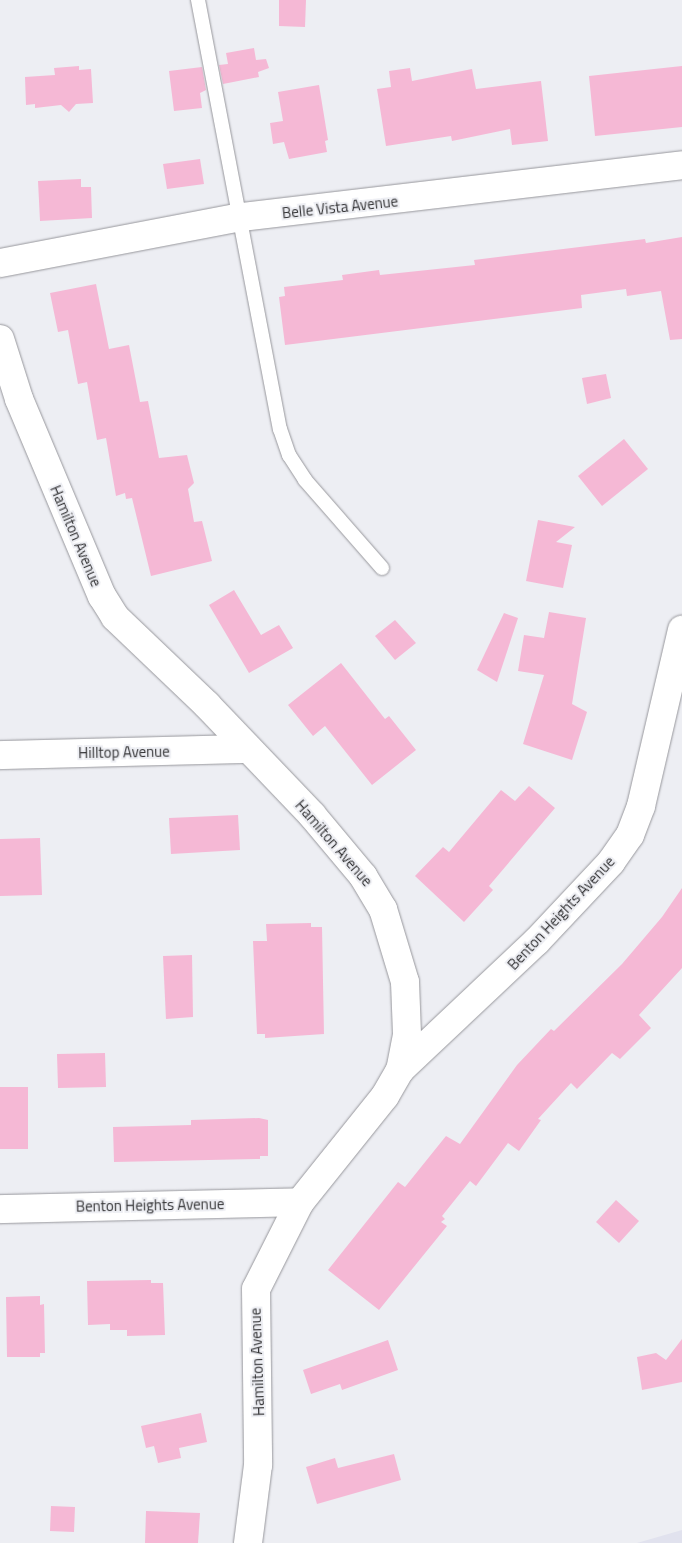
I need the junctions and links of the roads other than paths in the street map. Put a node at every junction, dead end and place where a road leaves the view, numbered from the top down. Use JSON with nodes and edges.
{"nodes":[{"id":1,"x":198,"y":0,"type":"edge"},
{"id":2,"x":682,"y":165,"type":"edge"},
{"id":3,"x":242,"y":217,"type":"junction"},
{"id":4,"x":0,"y":263,"type":"edge"},
{"id":5,"x":0,"y":339,"type":"edge"},
{"id":6,"x":382,"y":568,"type":"dead end"},
{"id":7,"x":682,"y":630,"type":"edge"},
{"id":8,"x":248,"y":749,"type":"junction"},
{"id":9,"x":0,"y":754,"type":"edge"},
{"id":10,"x":400,"y":1070,"type":"junction"},
{"id":11,"x":300,"y":1202,"type":"junction"},
{"id":12,"x":0,"y":1209,"type":"edge"},
{"id":13,"x":248,"y":1543,"type":"edge"}],
"edges":[{"from":1,"to":3,"type":"lane"},
{"from":2,"to":3,"type":"street","name":"Belle Vista Avenue"},
{"from":3,"to":4,"type":"street","name":"Belle Vista Avenue"},
{"from":3,"to":6,"type":"lane"},
{"from":5,"to":8,"type":"street","name":"Hamilton Avenue"},
{"from":7,"to":10,"type":"street","name":"Benton Heights Avenue"},
{"from":8,"to":9,"type":"street","name":"Hilltop Avenue"},
{"from":8,"to":10,"type":"street","name":"Hamilton Avenue"},
{"from":10,"to":11,"type":"street","name":"Hamilton Avenue"},
{"from":11,"to":12,"type":"street","name":"Benton Heights Avenue"},
{"from":11,"to":13,"type":"street","name":"Hamilton Avenue"}]}
